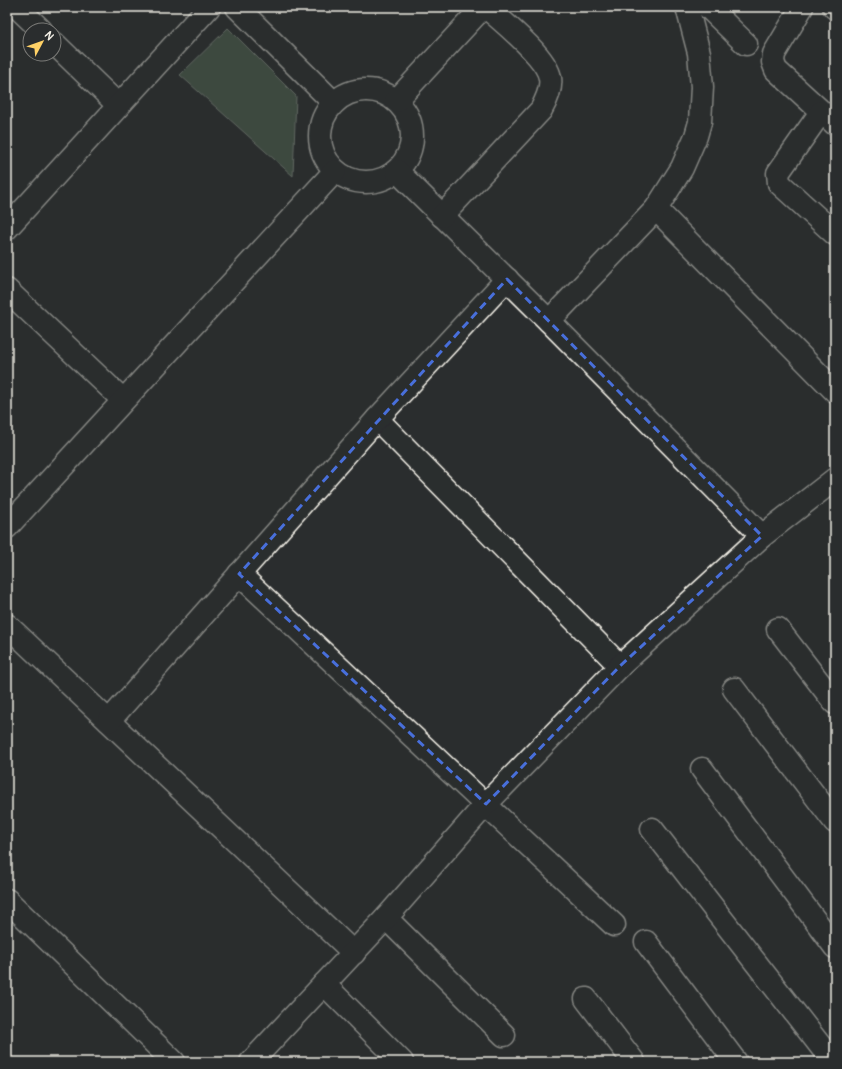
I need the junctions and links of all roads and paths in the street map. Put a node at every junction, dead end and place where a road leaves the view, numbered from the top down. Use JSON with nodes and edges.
{"nodes":[{"id":1,"x":17,"y":7,"type":"edge"},
{"id":2,"x":208,"y":7,"type":"edge"},
{"id":3,"x":237,"y":7,"type":"edge"},
{"id":4,"x":687,"y":7,"type":"edge"},
{"id":5,"x":708,"y":7,"type":"edge"},
{"id":6,"x":802,"y":7,"type":"edge"},
{"id":7,"x":478,"y":9,"type":"edge"},
{"id":8,"x":33,"y":22,"type":"edge"},
{"id":9,"x":746,"y":44,"type":"dead end"},
{"id":10,"x":62,"y":51,"type":"edge"},
{"id":11,"x":396,"y":101,"type":"junction"},
{"id":12,"x":334,"y":102,"type":"junction"},
{"id":13,"x":118,"y":105,"type":"junction"},
{"id":14,"x":828,"y":118,"type":"edge"},
{"id":15,"x":397,"y":170,"type":"junction"},
{"id":16,"x":335,"y":171,"type":"junction"},
{"id":17,"x":656,"y":209,"type":"junction"},
{"id":18,"x":442,"y":216,"type":"junction"},
{"id":19,"x":7,"y":228,"type":"edge"},
{"id":20,"x":835,"y":234,"type":"edge"},
{"id":21,"x":508,"y":279,"type":"junction"},
{"id":22,"x":7,"y":290,"type":"edge"},
{"id":23,"x":550,"y":321,"type":"junction"},
{"id":24,"x":835,"y":391,"type":"edge"},
{"id":25,"x":123,"y":400,"type":"junction"},
{"id":26,"x":377,"y":419,"type":"junction"},
{"id":27,"x":835,"y":480,"type":"edge"},
{"id":28,"x":7,"y":527,"type":"edge"},
{"id":29,"x":762,"y":536,"type":"junction"},
{"id":30,"x":239,"y":574,"type":"junction"},
{"id":31,"x":7,"y":626,"type":"edge"},
{"id":32,"x":778,"y":629,"type":"dead end"},
{"id":33,"x":620,"y":666,"type":"junction"},
{"id":34,"x":734,"y":689,"type":"dead end"},
{"id":35,"x":835,"y":703,"type":"edge"},
{"id":36,"x":109,"y":721,"type":"junction"},
{"id":37,"x":702,"y":769,"type":"dead end"},
{"id":38,"x":486,"y":804,"type":"junction"},
{"id":39,"x":835,"y":822,"type":"edge"},
{"id":40,"x":652,"y":829,"type":"dead end"},
{"id":41,"x":7,"y":900,"type":"edge"},
{"id":42,"x":386,"y":918,"type":"junction"},
{"id":43,"x":614,"y":925,"type":"dead end"},
{"id":44,"x":646,"y":942,"type":"dead end"},
{"id":45,"x":835,"y":947,"type":"edge"},
{"id":46,"x":354,"y":952,"type":"junction"},
{"id":47,"x":324,"y":984,"type":"junction"},
{"id":48,"x":586,"y":999,"type":"dead end"},
{"id":49,"x":504,"y":1035,"type":"dead end"},
{"id":50,"x":174,"y":1062,"type":"edge"},
{"id":51,"x":251,"y":1062,"type":"edge"},
{"id":52,"x":402,"y":1062,"type":"edge"},
{"id":53,"x":634,"y":1062,"type":"edge"},
{"id":54,"x":736,"y":1062,"type":"edge"},
{"id":55,"x":833,"y":1062,"type":"edge"}],
"edges":[{"from":1,"to":8,"type":"street"},
{"from":2,"to":13,"type":"street"},
{"from":3,"to":12,"type":"street"},
{"from":4,"to":17,"type":"street"},
{"from":5,"to":9,"type":"street"},
{"from":6,"to":14,"type":"street"},
{"from":7,"to":11,"type":"street"},
{"from":7,"to":18,"type":"street"},
{"from":10,"to":13,"type":"street"},
{"from":11,"to":12,"type":"street"},
{"from":11,"to":15,"type":"street"},
{"from":12,"to":16,"type":"street"},
{"from":13,"to":19,"type":"street"},
{"from":14,"to":20,"type":"street"},
{"from":15,"to":16,"type":"street"},
{"from":15,"to":18,"type":"street"},
{"from":16,"to":25,"type":"street"},
{"from":17,"to":23,"type":"street"},
{"from":17,"to":24,"type":"street"},
{"from":18,"to":21,"type":"street"},
{"from":21,"to":23,"type":"street"},
{"from":21,"to":26,"type":"street"},
{"from":22,"to":25,"type":"street"},
{"from":23,"to":29,"type":"street"},
{"from":25,"to":28,"type":"street"},
{"from":26,"to":30,"type":"street"},
{"from":26,"to":33,"type":"street"},
{"from":27,"to":29,"type":"street"},
{"from":29,"to":33,"type":"street"},
{"from":30,"to":36,"type":"street"},
{"from":30,"to":38,"type":"street"},
{"from":31,"to":36,"type":"street"},
{"from":32,"to":35,"type":"street"},
{"from":33,"to":38,"type":"street"},
{"from":34,"to":39,"type":"street"},
{"from":36,"to":46,"type":"street"},
{"from":37,"to":45,"type":"street"},
{"from":38,"to":42,"type":"street"},
{"from":38,"to":43,"type":"street"},
{"from":40,"to":55,"type":"street"},
{"from":41,"to":50,"type":"street"},
{"from":42,"to":46,"type":"street"},
{"from":42,"to":49,"type":"street"},
{"from":44,"to":54,"type":"street"},
{"from":46,"to":47,"type":"street"},
{"from":47,"to":51,"type":"street"},
{"from":47,"to":52,"type":"street"},
{"from":48,"to":53,"type":"street"}]}
